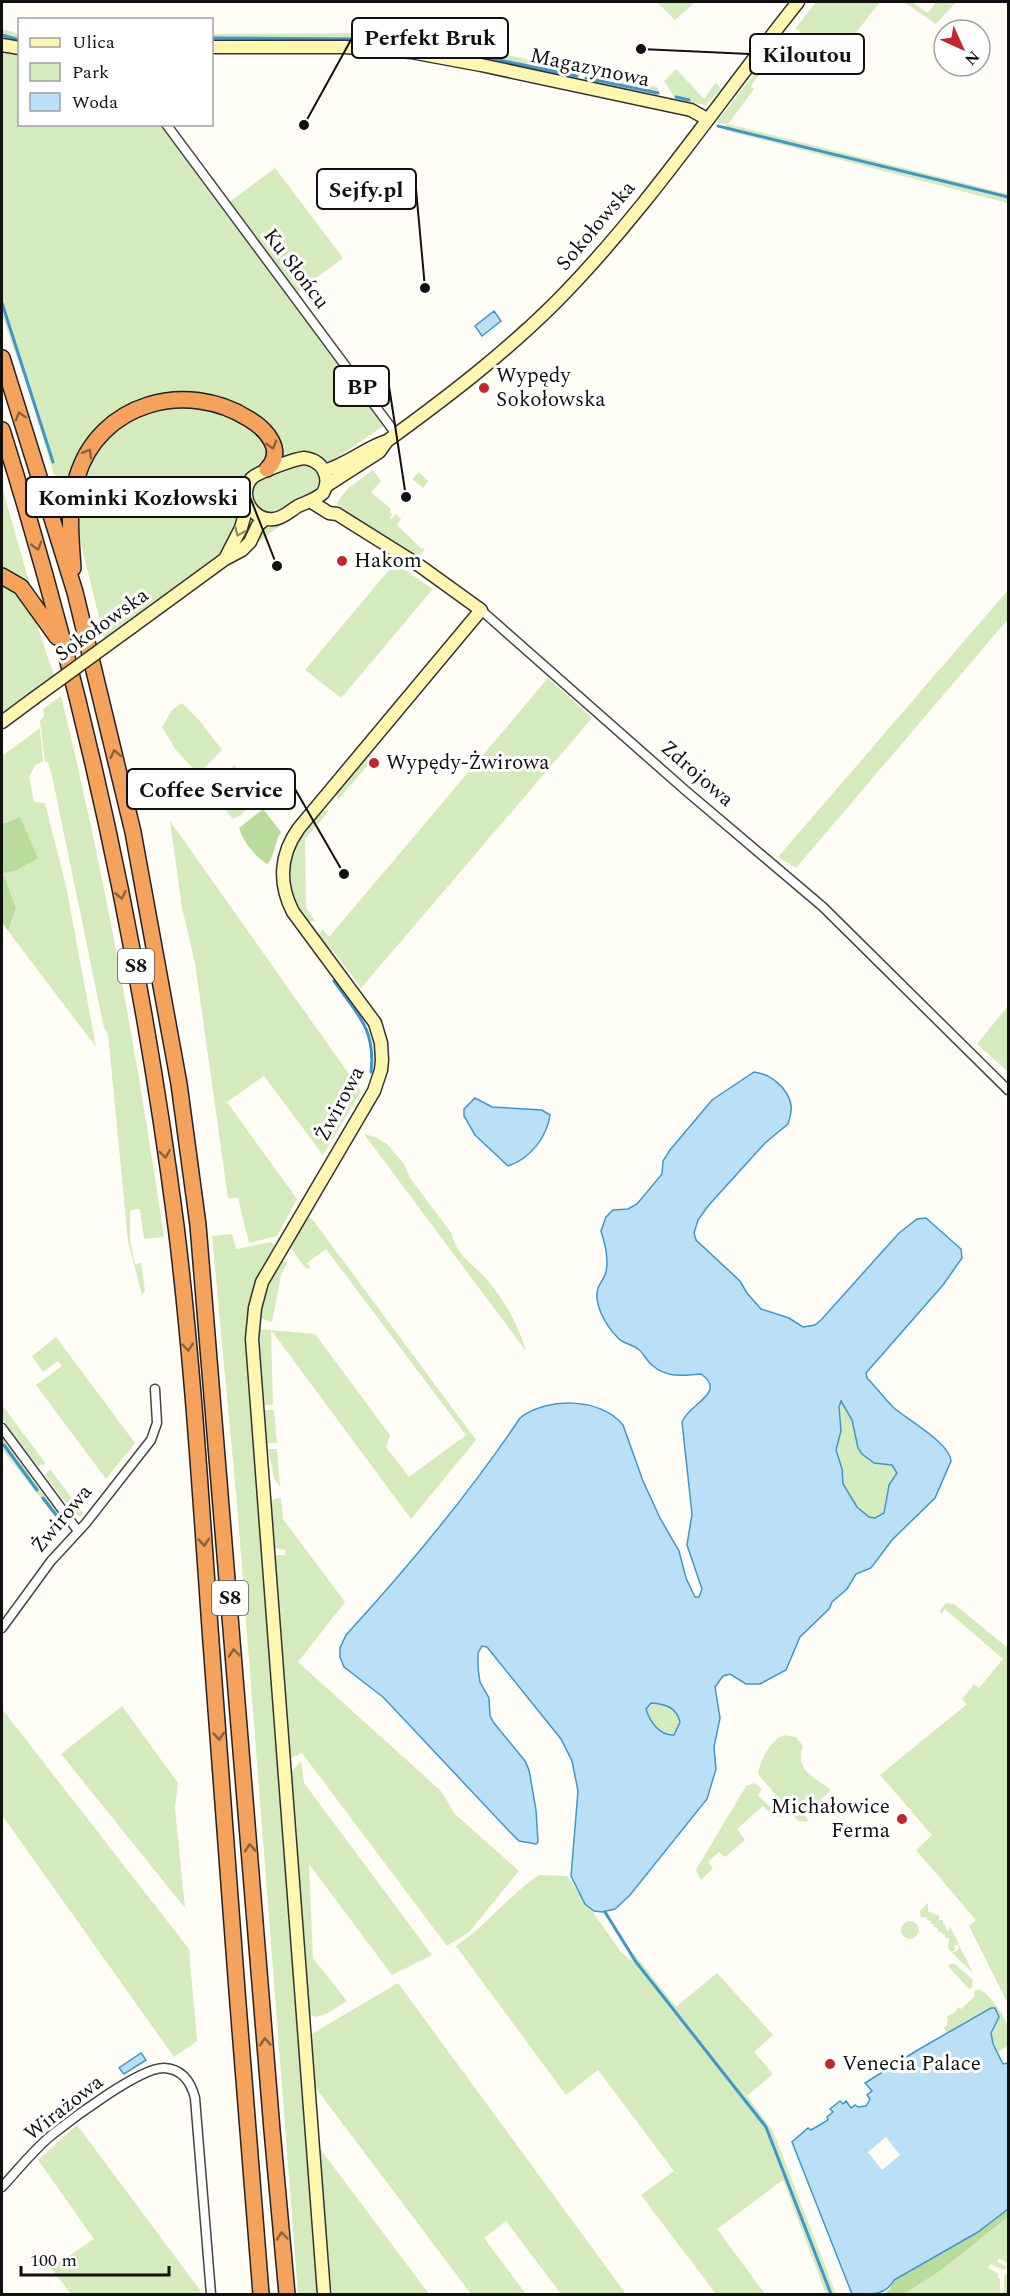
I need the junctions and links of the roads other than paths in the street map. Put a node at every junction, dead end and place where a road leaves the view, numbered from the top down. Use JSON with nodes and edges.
{"nodes":[{"id":1,"x":798,"y":2,"type":"edge"},
{"id":2,"x":2,"y":45,"type":"edge"},
{"id":3,"x":213,"y":47,"type":"edge"},
{"id":4,"x":18,"y":48,"type":"edge"},
{"id":5,"x":707,"y":119,"type":"junction"},
{"id":6,"x":167,"y":126,"type":"edge"},
{"id":7,"x":2,"y":357,"type":"edge"},
{"id":8,"x":2,"y":430,"type":"edge"},
{"id":9,"x":392,"y":437,"type":"junction"},
{"id":10,"x":267,"y":470,"type":"junction"},
{"id":11,"x":324,"y":471,"type":"junction"},
{"id":12,"x":326,"y":487,"type":"junction"},
{"id":13,"x":310,"y":501,"type":"junction"},
{"id":14,"x":248,"y":503,"type":"junction"},
{"id":15,"x":337,"y":514,"type":"junction"},
{"id":16,"x":264,"y":519,"type":"junction"},
{"id":17,"x":225,"y":559,"type":"junction"},
{"id":18,"x":2,"y":576,"type":"edge"},
{"id":19,"x":75,"y":592,"type":"junction"},
{"id":20,"x":481,"y":610,"type":"junction"},
{"id":21,"x":66,"y":649,"type":"junction"},
{"id":22,"x":2,"y":722,"type":"edge"},
{"id":23,"x":1008,"y":1090,"type":"edge"},
{"id":24,"x":155,"y":1389,"type":"dead end"},
{"id":25,"x":2,"y":1428,"type":"edge"},
{"id":26,"x":78,"y":1531,"type":"junction"},
{"id":27,"x":2,"y":1628,"type":"edge"},
{"id":28,"x":2,"y":2187,"type":"edge"},
{"id":29,"x":211,"y":2295,"type":"edge"},
{"id":30,"x":261,"y":2295,"type":"edge"},
{"id":31,"x":287,"y":2295,"type":"edge"},
{"id":32,"x":324,"y":2295,"type":"edge"}],
"edges":[{"from":1,"to":5,"type":"street","name":"Sokołowska"},
{"from":2,"to":4,"type":"street"},
{"from":3,"to":5,"type":"street","name":"Magazynowa"},
{"from":5,"to":9,"type":"street","name":"Sokołowska"},
{"from":6,"to":9,"type":"street","name":"Ku Słońcu"},
{"from":19,"to":7,"type":"highway","number":"S8","one_way":true},
{"from":8,"to":21,"type":"highway","number":"S8","one_way":true},
{"from":9,"to":11,"type":"street","name":"Sokołowska"},
{"from":9,"to":12,"type":"street","name":"Sokołowska"},
{"from":10,"to":11,"type":"street"},
{"from":10,"to":14,"type":"street"},
{"from":19,"to":10,"type":"highway","one_way":true},
{"from":11,"to":12,"type":"street"},
{"from":12,"to":13,"type":"street"},
{"from":12,"to":15,"type":"street"},
{"from":13,"to":15,"type":"street","name":"Zdrojowa"},
{"from":13,"to":16,"type":"street"},
{"from":14,"to":16,"type":"street"},
{"from":14,"to":17,"type":"street","name":"Sokołowska","one_way":true},
{"from":15,"to":20,"type":"street","name":"Zdrojowa"},
{"from":16,"to":17,"type":"street","name":"Sokołowska"},
{"from":17,"to":22,"type":"street","name":"Sokołowska","bridge":true},
{"from":18,"to":21,"type":"highway"},
{"from":31,"to":19,"type":"highway","number":"S8","one_way":true},
{"from":20,"to":23,"type":"street","name":"Zdrojowa"},
{"from":20,"to":32,"type":"street","name":"Żwirowa"},
{"from":21,"to":30,"type":"highway","number":"S8","one_way":true},
{"from":24,"to":26,"type":"street","name":"Żwirowa"},
{"from":25,"to":26,"type":"street"},
{"from":26,"to":27,"type":"street","name":"Żwirowa"},
{"from":28,"to":29,"type":"street","name":"Wirażowa"}]}
